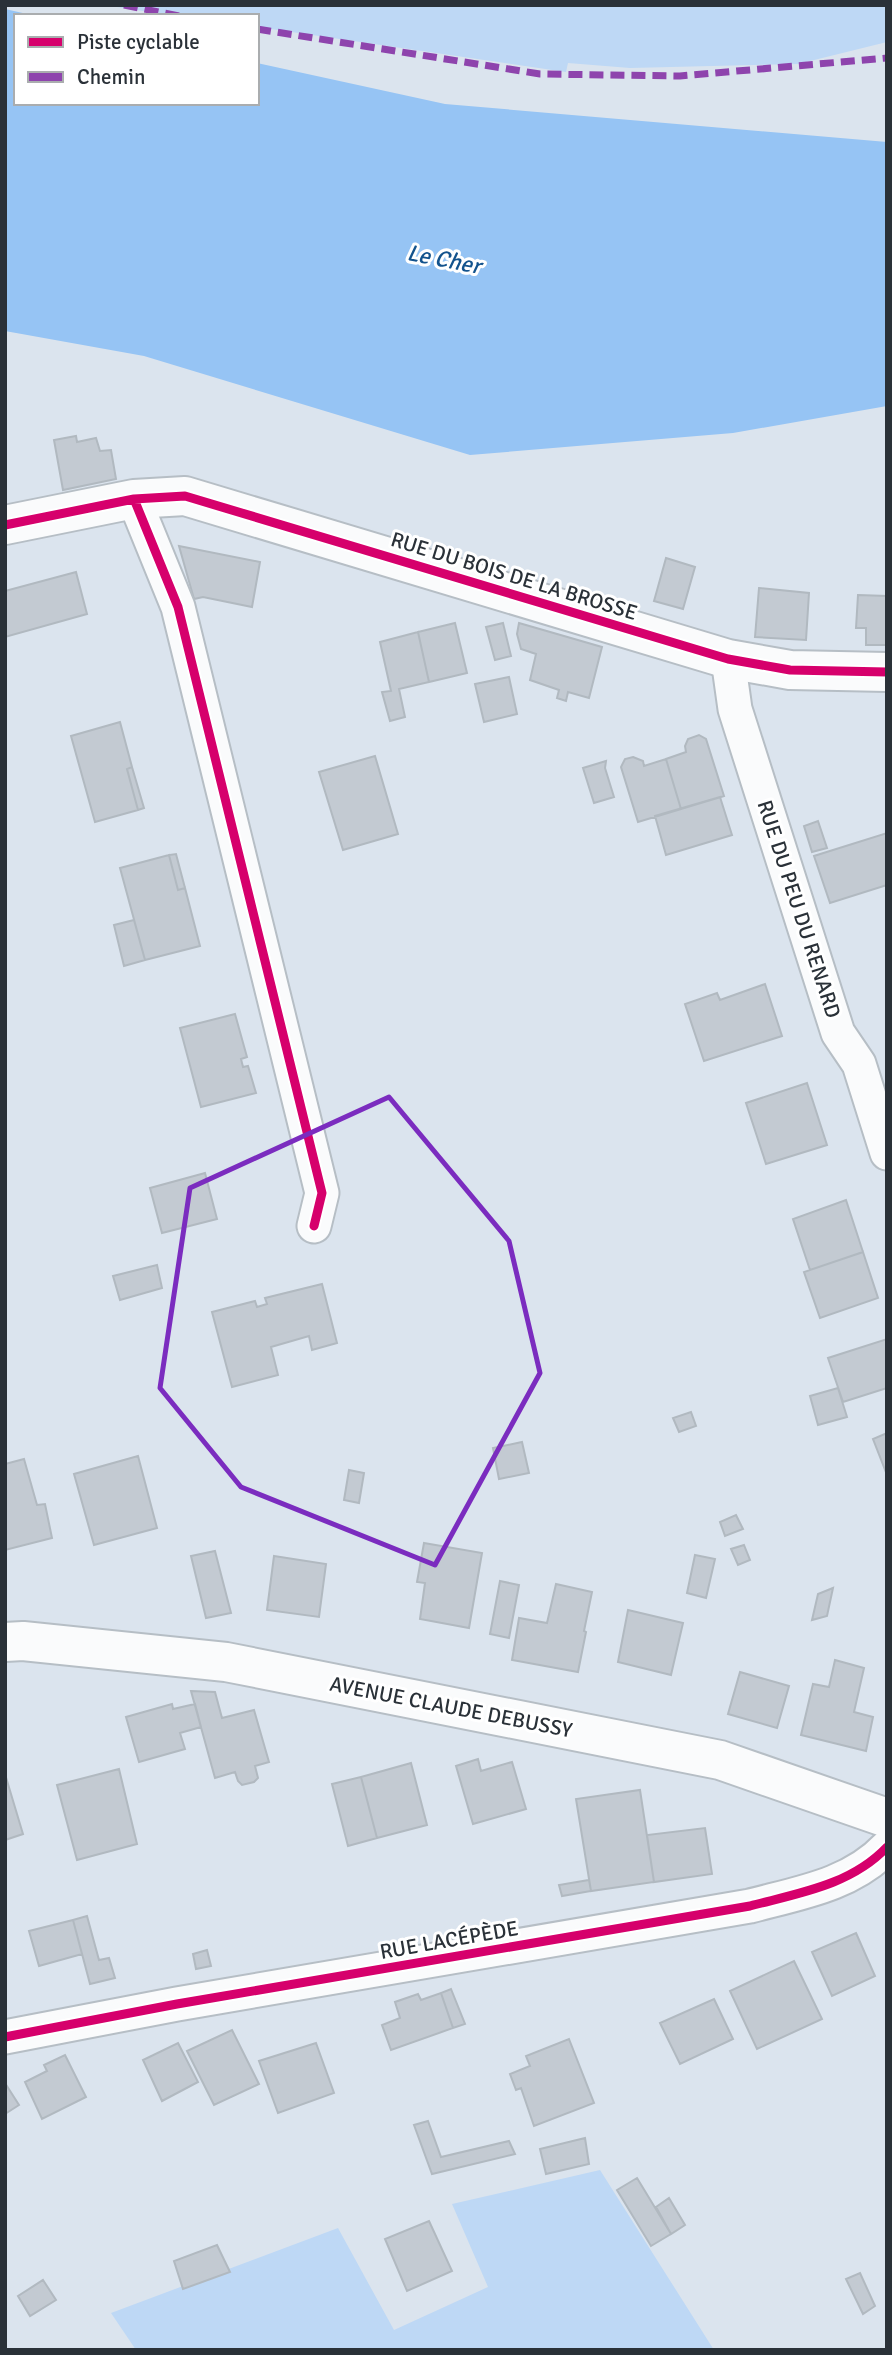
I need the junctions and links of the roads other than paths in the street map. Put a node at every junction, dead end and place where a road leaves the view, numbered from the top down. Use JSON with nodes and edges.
{"nodes":[{"id":1,"x":134,"y":499,"type":"junction"},
{"id":2,"x":5,"y":524,"type":"edge"},
{"id":3,"x":727,"y":659,"type":"junction"},
{"id":4,"x":887,"y":672,"type":"edge"},
{"id":5,"x":887,"y":1153,"type":"edge"},
{"id":6,"x":314,"y":1226,"type":"dead end"},
{"id":7,"x":5,"y":1642,"type":"edge"},
{"id":8,"x":887,"y":1818,"type":"edge"},
{"id":9,"x":887,"y":1847,"type":"edge"},
{"id":10,"x":5,"y":2037,"type":"edge"}],
"edges":[{"from":1,"to":2,"type":"street","name":"RUE DU BOIS DE LA BROSSE"},
{"from":1,"to":3,"type":"street","name":"RUE DU BOIS DE LA BROSSE"},
{"from":1,"to":6,"type":"street"},
{"from":3,"to":4,"type":"street","name":"RUE DU BOIS DE LA BROSSE"},
{"from":3,"to":5,"type":"street","name":"RUE DU PEU DU RENARD"},
{"from":7,"to":8,"type":"street","name":"AVENUE CLAUDE DEBUSSY"},
{"from":9,"to":10,"type":"street","name":"RUE LACÉPÈDE"}]}
